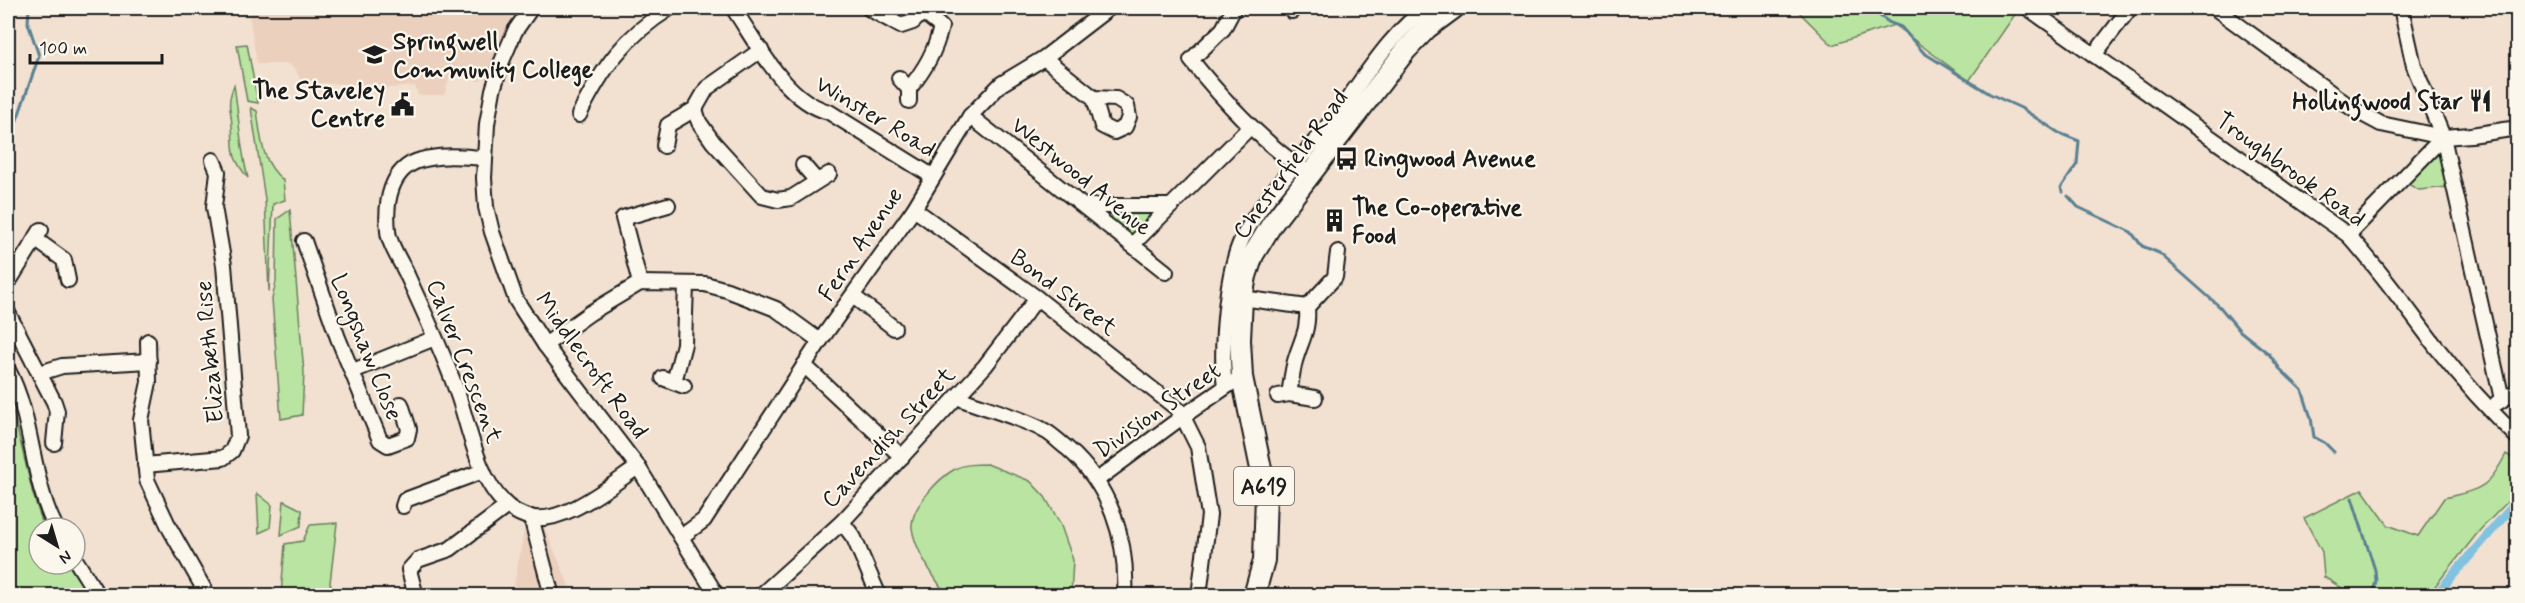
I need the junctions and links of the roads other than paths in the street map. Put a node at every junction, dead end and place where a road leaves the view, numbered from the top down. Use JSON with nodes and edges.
{"nodes":[{"id":1,"x":531,"y":8,"type":"edge"},
{"id":2,"x":670,"y":8,"type":"edge"},
{"id":3,"x":733,"y":8,"type":"edge"},
{"id":4,"x":1109,"y":8,"type":"edge"},
{"id":5,"x":1234,"y":8,"type":"edge"},
{"id":6,"x":1427,"y":8,"type":"edge"},
{"id":7,"x":1454,"y":8,"type":"edge"},
{"id":8,"x":2028,"y":8,"type":"edge"},
{"id":9,"x":2130,"y":8,"type":"edge"},
{"id":10,"x":2215,"y":8,"type":"edge"},
{"id":11,"x":2401,"y":8,"type":"edge"},
{"id":12,"x":870,"y":9,"type":"dead end"},
{"id":13,"x":925,"y":10,"type":"edge"},
{"id":14,"x":761,"y":50,"type":"junction"},
{"id":15,"x":2094,"y":55,"type":"junction"},
{"id":16,"x":1044,"y":57,"type":"junction"},
{"id":17,"x":899,"y":78,"type":"dead end"},
{"id":18,"x":1094,"y":98,"type":"dead end"},
{"id":19,"x":695,"y":109,"type":"junction"},
{"id":20,"x":579,"y":115,"type":"dead end"},
{"id":21,"x":970,"y":116,"type":"junction"},
{"id":22,"x":1250,"y":127,"type":"junction"},
{"id":23,"x":2517,"y":128,"type":"edge"},
{"id":24,"x":2443,"y":137,"type":"junction"},
{"id":25,"x":664,"y":146,"type":"dead end"},
{"id":26,"x":485,"y":158,"type":"junction"},
{"id":27,"x":213,"y":160,"type":"dead end"},
{"id":28,"x":1295,"y":164,"type":"junction"},
{"id":29,"x":804,"y":165,"type":"dead end"},
{"id":30,"x":1311,"y":175,"type":"junction"},
{"id":31,"x":932,"y":176,"type":"junction"},
{"id":32,"x":668,"y":205,"type":"dead end"},
{"id":33,"x":1084,"y":206,"type":"junction"},
{"id":34,"x":1171,"y":206,"type":"junction"},
{"id":35,"x":914,"y":209,"type":"junction"},
{"id":36,"x":2348,"y":236,"type":"junction"},
{"id":37,"x":304,"y":242,"type":"dead end"},
{"id":38,"x":1132,"y":245,"type":"junction"},
{"id":39,"x":1333,"y":257,"type":"dead end"},
{"id":40,"x":1166,"y":272,"type":"dead end"},
{"id":41,"x":68,"y":280,"type":"dead end"},
{"id":42,"x":8,"y":283,"type":"edge"},
{"id":43,"x":640,"y":283,"type":"junction"},
{"id":44,"x":686,"y":284,"type":"junction"},
{"id":45,"x":853,"y":296,"type":"junction"},
{"id":46,"x":1037,"y":298,"type":"junction"},
{"id":47,"x":1242,"y":298,"type":"junction"},
{"id":48,"x":1307,"y":306,"type":"junction"},
{"id":49,"x":8,"y":312,"type":"edge"},
{"id":50,"x":894,"y":328,"type":"dead end"},
{"id":51,"x":435,"y":338,"type":"junction"},
{"id":52,"x":820,"y":340,"type":"junction"},
{"id":53,"x":148,"y":341,"type":"dead end"},
{"id":54,"x":545,"y":345,"type":"junction"},
{"id":55,"x":149,"y":362,"type":"junction"},
{"id":56,"x":804,"y":365,"type":"junction"},
{"id":57,"x":8,"y":370,"type":"edge"},
{"id":58,"x":353,"y":371,"type":"junction"},
{"id":59,"x":40,"y":373,"type":"junction"},
{"id":60,"x":674,"y":382,"type":"dead end"},
{"id":61,"x":1234,"y":382,"type":"junction"},
{"id":62,"x":2517,"y":390,"type":"edge"},
{"id":63,"x":959,"y":395,"type":"junction"},
{"id":64,"x":1315,"y":398,"type":"dead end"},
{"id":65,"x":2502,"y":399,"type":"junction"},
{"id":66,"x":402,"y":404,"type":"dead end"},
{"id":67,"x":2488,"y":410,"type":"junction"},
{"id":68,"x":1182,"y":417,"type":"junction"},
{"id":69,"x":2517,"y":438,"type":"edge"},
{"id":70,"x":54,"y":443,"type":"dead end"},
{"id":71,"x":902,"y":457,"type":"junction"},
{"id":72,"x":145,"y":465,"type":"junction"},
{"id":73,"x":638,"y":467,"type":"junction"},
{"id":74,"x":483,"y":471,"type":"junction"},
{"id":75,"x":1097,"y":480,"type":"junction"},
{"id":76,"x":403,"y":506,"type":"dead end"},
{"id":77,"x":506,"y":507,"type":"junction"},
{"id":78,"x":51,"y":516,"type":"edge"},
{"id":79,"x":531,"y":517,"type":"junction"},
{"id":80,"x":842,"y":522,"type":"junction"},
{"id":81,"x":681,"y":537,"type":"junction"},
{"id":82,"x":86,"y":576,"type":"edge"},
{"id":83,"x":98,"y":596,"type":"edge"},
{"id":84,"x":208,"y":596,"type":"edge"},
{"id":85,"x":416,"y":596,"type":"edge"},
{"id":86,"x":552,"y":596,"type":"edge"},
{"id":87,"x":717,"y":596,"type":"edge"},
{"id":88,"x":760,"y":596,"type":"edge"},
{"id":89,"x":879,"y":596,"type":"edge"},
{"id":90,"x":1125,"y":596,"type":"edge"},
{"id":91,"x":1199,"y":596,"type":"edge"},
{"id":92,"x":1254,"y":596,"type":"edge"}],
"edges":[{"from":1,"to":26,"type":"street","name":"Middlecroft Road"},
{"from":2,"to":20,"type":"street"},
{"from":3,"to":14,"type":"street","name":"Winster Road"},
{"from":4,"to":16,"type":"street","name":"Fern Avenue"},
{"from":5,"to":22,"type":"street"},
{"from":6,"to":28,"type":"street","name":"Chesterfield Road"},
{"from":7,"to":30,"type":"highway","name":"Chesterfield Road","number":"A619"},
{"from":8,"to":15,"type":"street","name":"Troughbrook Road"},
{"from":9,"to":15,"type":"street"},
{"from":10,"to":24,"type":"street"},
{"from":11,"to":24,"type":"street"},
{"from":12,"to":13,"type":"street"},
{"from":13,"to":17,"type":"street"},
{"from":14,"to":19,"type":"street"},
{"from":14,"to":31,"type":"street","name":"Winster Road"},
{"from":15,"to":36,"type":"street","name":"Troughbrook Road"},
{"from":16,"to":18,"type":"street"},
{"from":16,"to":21,"type":"street","name":"Fern Avenue"},
{"from":19,"to":25,"type":"street"},
{"from":19,"to":29,"type":"street"},
{"from":21,"to":31,"type":"street","name":"Fern Avenue"},
{"from":21,"to":33,"type":"street","name":"Westwood Avenue"},
{"from":22,"to":28,"type":"street"},
{"from":22,"to":34,"type":"street"},
{"from":23,"to":24,"type":"street"},
{"from":24,"to":36,"type":"street"},
{"from":24,"to":65,"type":"street"},
{"from":26,"to":51,"type":"street","name":"Calver Crescent"},
{"from":26,"to":54,"type":"street","name":"Middlecroft Road"},
{"from":27,"to":72,"type":"street","name":"Elizabeth Rise"},
{"from":28,"to":30,"type":"street"},
{"from":28,"to":61,"type":"street","name":"Chesterfield Road"},
{"from":30,"to":47,"type":"highway","name":"Chesterfield Road","number":"A619"},
{"from":31,"to":35,"type":"street","name":"Fern Avenue"},
{"from":32,"to":43,"type":"street"},
{"from":33,"to":34,"type":"street"},
{"from":33,"to":38,"type":"street","name":"Westwood Avenue"},
{"from":34,"to":38,"type":"street"},
{"from":35,"to":45,"type":"street","name":"Fern Avenue"},
{"from":35,"to":46,"type":"street","name":"Bond Street"},
{"from":36,"to":67,"type":"street","name":"Troughbrook Road"},
{"from":37,"to":58,"type":"street","name":"Longshaw Close"},
{"from":38,"to":40,"type":"street","name":"Westwood Avenue"},
{"from":39,"to":48,"type":"street"},
{"from":41,"to":42,"type":"street"},
{"from":43,"to":44,"type":"street"},
{"from":43,"to":54,"type":"street"},
{"from":44,"to":52,"type":"street"},
{"from":44,"to":60,"type":"street"},
{"from":45,"to":50,"type":"street"},
{"from":45,"to":52,"type":"street","name":"Fern Avenue"},
{"from":46,"to":63,"type":"street","name":"Cavendish Street"},
{"from":46,"to":68,"type":"street","name":"Bond Street"},
{"from":47,"to":48,"type":"street"},
{"from":47,"to":61,"type":"highway","name":"Chesterfield Road","number":"A619"},
{"from":48,"to":64,"type":"street"},
{"from":49,"to":59,"type":"street"},
{"from":51,"to":58,"type":"street"},
{"from":51,"to":74,"type":"street","name":"Calver Crescent"},
{"from":52,"to":56,"type":"street","name":"Fern Avenue"},
{"from":53,"to":55,"type":"street"},
{"from":54,"to":73,"type":"street","name":"Middlecroft Road"},
{"from":55,"to":59,"type":"street"},
{"from":55,"to":72,"type":"street"},
{"from":56,"to":71,"type":"street"},
{"from":56,"to":81,"type":"street","name":"Fern Avenue"},
{"from":57,"to":78,"type":"street"},
{"from":58,"to":66,"type":"street","name":"Longshaw Close"},
{"from":59,"to":70,"type":"street"},
{"from":61,"to":68,"type":"street","name":"Division Street"},
{"from":61,"to":92,"type":"highway","name":"Chesterfield Road","number":"A619"},
{"from":62,"to":65,"type":"street"},
{"from":63,"to":71,"type":"street","name":"Cavendish Street"},
{"from":63,"to":75,"type":"street"},
{"from":65,"to":67,"type":"street"},
{"from":67,"to":69,"type":"street","name":"Troughbrook Road"},
{"from":68,"to":75,"type":"street","name":"Division Street"},
{"from":68,"to":91,"type":"street","name":"Bond Street"},
{"from":71,"to":80,"type":"street","name":"Cavendish Street"},
{"from":72,"to":84,"type":"street"},
{"from":73,"to":79,"type":"street"},
{"from":73,"to":81,"type":"street","name":"Middlecroft Road"},
{"from":74,"to":76,"type":"street"},
{"from":74,"to":77,"type":"street","name":"Calver Crescent"},
{"from":75,"to":90,"type":"street"},
{"from":77,"to":79,"type":"street"},
{"from":77,"to":85,"type":"street"},
{"from":79,"to":86,"type":"street"},
{"from":80,"to":88,"type":"street","name":"Cavendish Street"},
{"from":80,"to":89,"type":"street"},
{"from":81,"to":87,"type":"street","name":"Middlecroft Road"},
{"from":82,"to":83,"type":"street"}]}
